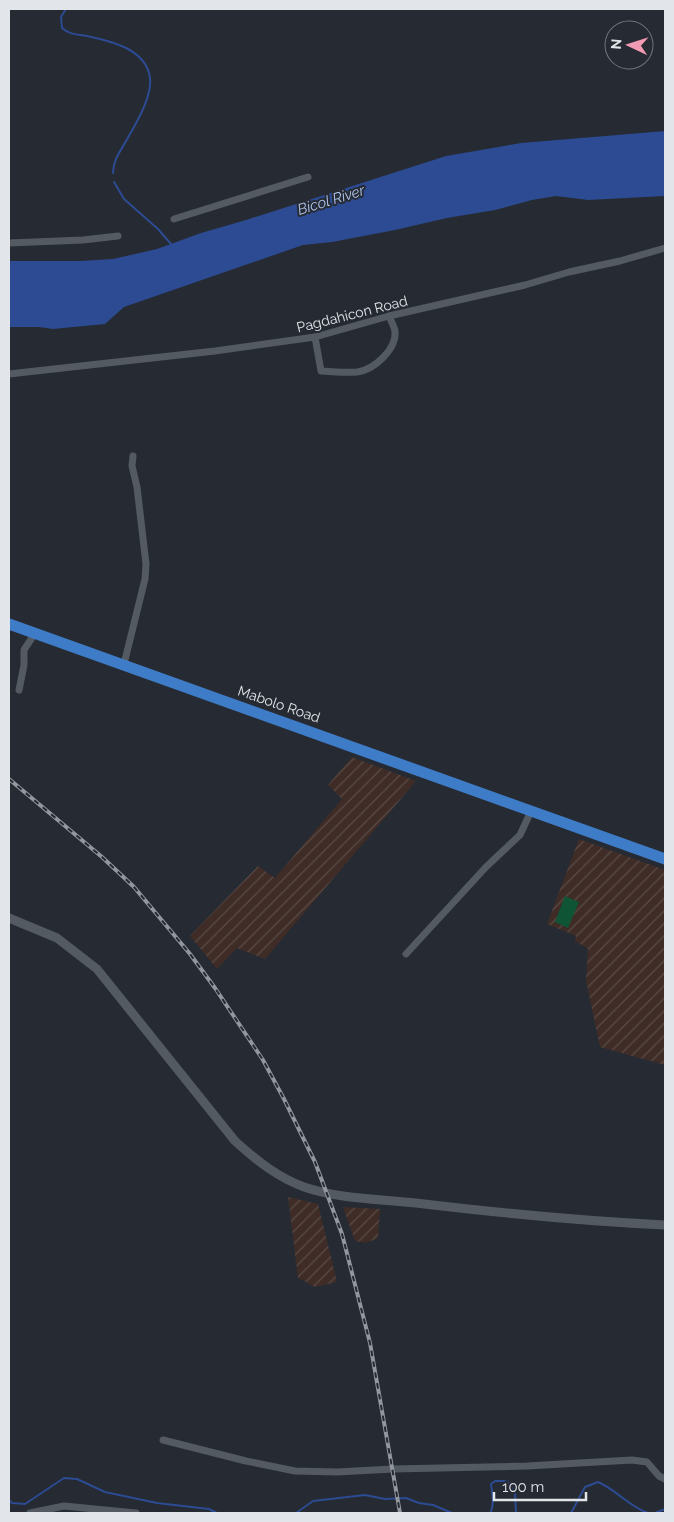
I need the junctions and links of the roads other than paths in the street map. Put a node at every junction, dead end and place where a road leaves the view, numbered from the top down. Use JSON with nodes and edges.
{"nodes":[{"id":1,"x":308,"y":177,"type":"dead end"},
{"id":2,"x":174,"y":219,"type":"dead end"},
{"id":3,"x":118,"y":236,"type":"dead end"},
{"id":4,"x":9,"y":242,"type":"edge"},
{"id":5,"x":665,"y":248,"type":"edge"},
{"id":6,"x":389,"y":316,"type":"junction"},
{"id":7,"x":315,"y":337,"type":"junction"},
{"id":8,"x":9,"y":374,"type":"edge"},
{"id":9,"x":133,"y":456,"type":"dead end"},
{"id":10,"x":9,"y":624,"type":"edge"},
{"id":11,"x":34,"y":633,"type":"junction"},
{"id":12,"x":124,"y":664,"type":"junction"},
{"id":13,"x":19,"y":690,"type":"dead end"},
{"id":14,"x":535,"y":812,"type":"junction"},
{"id":15,"x":665,"y":859,"type":"edge"},
{"id":16,"x":9,"y":918,"type":"edge"},
{"id":17,"x":406,"y":954,"type":"dead end"},
{"id":18,"x":665,"y":1225,"type":"edge"},
{"id":19,"x":163,"y":1440,"type":"dead end"},
{"id":20,"x":665,"y":1479,"type":"edge"},
{"id":21,"x":30,"y":1513,"type":"edge"},
{"id":22,"x":136,"y":1513,"type":"edge"}],
"edges":[{"from":1,"to":2,"type":"street"},
{"from":3,"to":4,"type":"street"},
{"from":5,"to":6,"type":"street","name":"Pagdahicon Road"},
{"from":6,"to":7,"type":"street","name":"Pagdahicon Road"},
{"from":6,"to":7,"type":"street"},
{"from":7,"to":8,"type":"street","name":"Pagdahicon Road"},
{"from":9,"to":12,"type":"street"},
{"from":10,"to":11,"type":"highway","name":"Mabolo Road"},
{"from":11,"to":12,"type":"highway","name":"Mabolo Road"},
{"from":11,"to":13,"type":"street"},
{"from":12,"to":14,"type":"highway","name":"Mabolo Road"},
{"from":14,"to":15,"type":"highway","name":"Mabolo Road"},
{"from":14,"to":17,"type":"street"},
{"from":16,"to":18,"type":"main road"},
{"from":19,"to":20,"type":"street"},
{"from":21,"to":22,"type":"street"}]}
